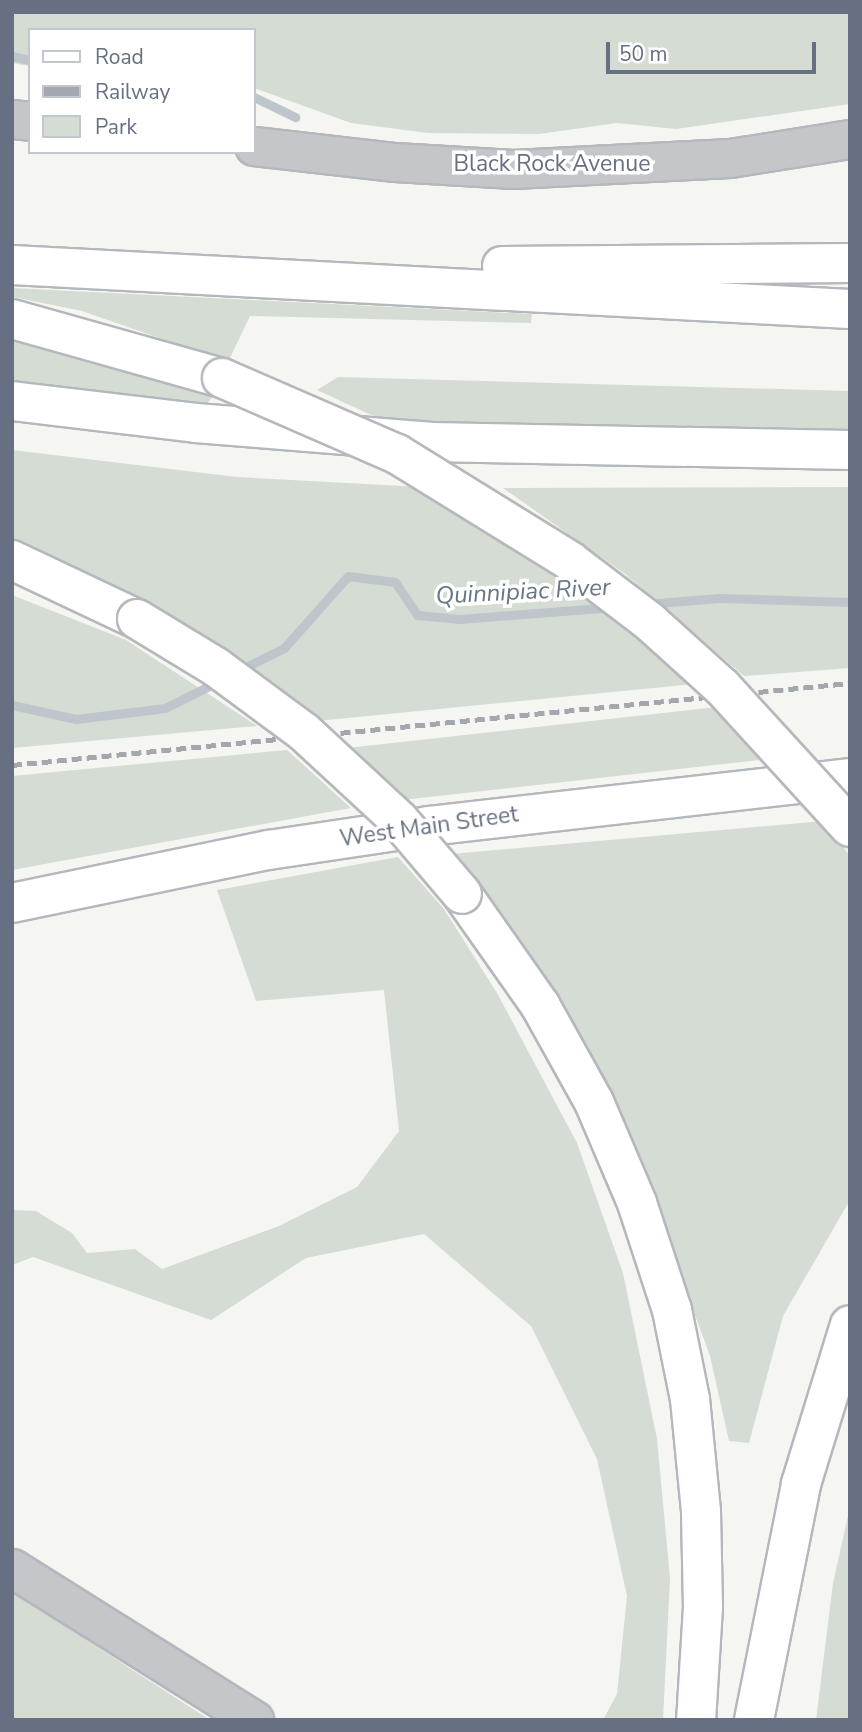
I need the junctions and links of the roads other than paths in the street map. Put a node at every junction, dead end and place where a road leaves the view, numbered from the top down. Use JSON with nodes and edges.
{"nodes":[{"id":1,"x":850,"y":139,"type":"edge"},
{"id":2,"x":256,"y":146,"type":"edge"},
{"id":3,"x":850,"y":263,"type":"edge"},
{"id":4,"x":12,"y":265,"type":"edge"},
{"id":5,"x":139,"y":272,"type":"junction"},
{"id":6,"x":850,"y":309,"type":"edge"},
{"id":7,"x":12,"y":319,"type":"edge"},
{"id":8,"x":12,"y":401,"type":"edge"},
{"id":9,"x":850,"y":450,"type":"edge"},
{"id":10,"x":12,"y":560,"type":"edge"},
{"id":11,"x":850,"y":778,"type":"edge"},
{"id":12,"x":850,"y":827,"type":"edge"},
{"id":13,"x":12,"y":902,"type":"edge"},
{"id":14,"x":850,"y":1325,"type":"edge"},
{"id":15,"x":12,"y":1568,"type":"edge"},
{"id":16,"x":254,"y":1720,"type":"edge"},
{"id":17,"x":696,"y":1720,"type":"edge"},
{"id":18,"x":754,"y":1720,"type":"edge"}],
"edges":[{"from":1,"to":2,"type":"street","name":"Black Rock Avenue"},
{"from":3,"to":5,"type":"main road"},
{"from":4,"to":5,"type":"main road"},
{"from":5,"to":6,"type":"main road"},
{"from":7,"to":12,"type":"main road","bridge":true},
{"from":8,"to":9,"type":"main road"},
{"from":10,"to":17,"type":"main road","bridge":true},
{"from":11,"to":13,"type":"main road","name":"West Main Street"},
{"from":14,"to":18,"type":"main road"},
{"from":15,"to":16,"type":"street"}]}
